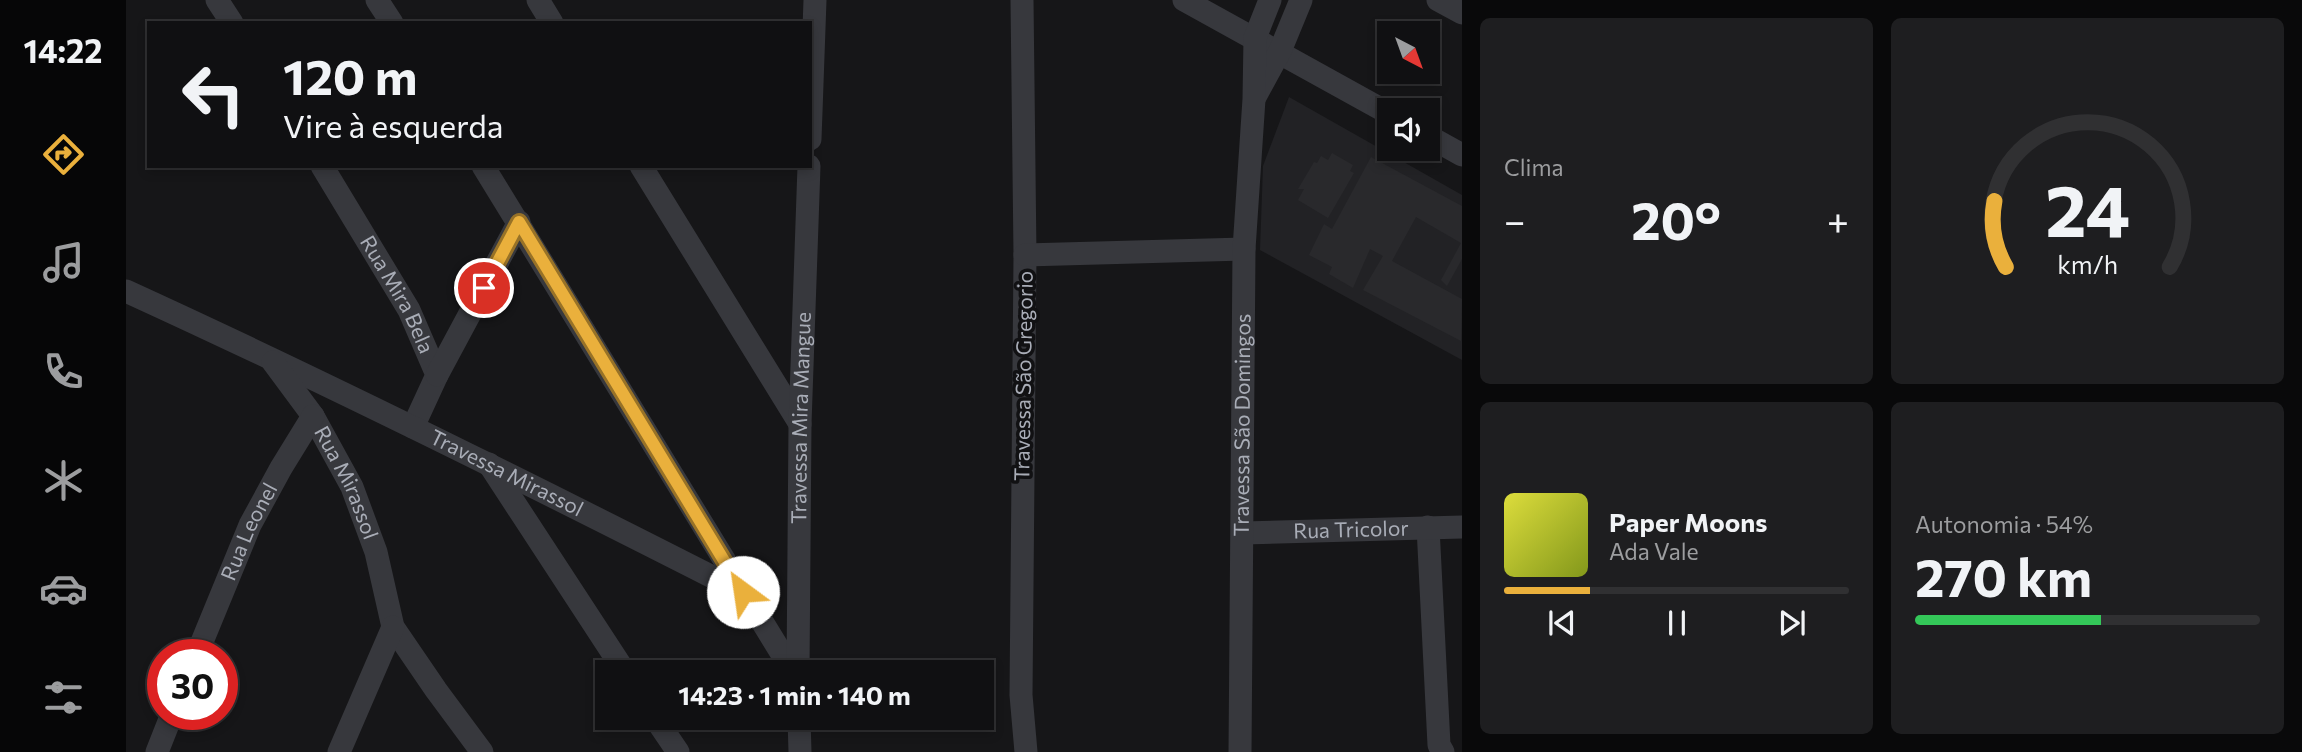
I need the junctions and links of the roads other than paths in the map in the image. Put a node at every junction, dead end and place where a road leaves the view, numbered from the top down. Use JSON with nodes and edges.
{"nodes":[{"id":1,"x":218,"y":0,"type":"edge"},
{"id":2,"x":377,"y":0,"type":"edge"},
{"id":3,"x":538,"y":0,"type":"edge"},
{"id":4,"x":816,"y":0,"type":"edge"},
{"id":5,"x":1022,"y":0,"type":"edge"},
{"id":6,"x":1184,"y":0,"type":"edge"},
{"id":7,"x":1270,"y":0,"type":"edge"},
{"id":8,"x":1301,"y":0,"type":"edge"},
{"id":9,"x":1438,"y":0,"type":"edge"},
{"id":10,"x":1462,"y":13,"type":"edge"},
{"id":11,"x":231,"y":21,"type":"edge"},
{"id":12,"x":391,"y":21,"type":"edge"},
{"id":13,"x":551,"y":21,"type":"edge"},
{"id":14,"x":1255,"y":38,"type":"junction"},
{"id":15,"x":1280,"y":51,"type":"junction"},
{"id":16,"x":812,"y":93,"type":"edge"},
{"id":17,"x":1254,"y":99,"type":"junction"},
{"id":18,"x":1377,"y":107,"type":"edge"},
{"id":19,"x":1440,"y":143,"type":"edge"},
{"id":20,"x":1462,"y":155,"type":"edge"},
{"id":21,"x":323,"y":168,"type":"edge"},
{"id":22,"x":484,"y":168,"type":"edge"},
{"id":23,"x":642,"y":168,"type":"edge"},
{"id":24,"x":809,"y":168,"type":"edge"},
{"id":25,"x":519,"y":222,"type":"junction"},
{"id":26,"x":1244,"y":249,"type":"junction"},
{"id":27,"x":1025,"y":255,"type":"junction"},
{"id":28,"x":126,"y":291,"type":"edge"},
{"id":29,"x":270,"y":357,"type":"junction"},
{"id":30,"x":437,"y":375,"type":"junction"},
{"id":31,"x":313,"y":416,"type":"junction"},
{"id":32,"x":800,"y":424,"type":"junction"},
{"id":33,"x":413,"y":427,"type":"junction"},
{"id":34,"x":488,"y":463,"type":"junction"},
{"id":35,"x":1427,"y":527,"type":"junction"},
{"id":36,"x":1462,"y":527,"type":"edge"},
{"id":37,"x":1242,"y":533,"type":"junction"},
{"id":38,"x":743,"y":592,"type":"junction"},
{"id":39,"x":393,"y":627,"type":"junction"},
{"id":40,"x":203,"y":639,"type":"edge"},
{"id":41,"x":617,"y":660,"type":"edge"},
{"id":42,"x":787,"y":660,"type":"edge"},
{"id":43,"x":795,"y":660,"type":"edge"},
{"id":44,"x":166,"y":730,"type":"edge"},
{"id":45,"x":663,"y":730,"type":"edge"},
{"id":46,"x":799,"y":730,"type":"edge"},
{"id":47,"x":157,"y":752,"type":"edge"},
{"id":48,"x":339,"y":752,"type":"edge"},
{"id":49,"x":482,"y":752,"type":"edge"},
{"id":50,"x":678,"y":752,"type":"edge"},
{"id":51,"x":800,"y":752,"type":"edge"},
{"id":52,"x":1026,"y":752,"type":"edge"},
{"id":53,"x":1240,"y":752,"type":"edge"},
{"id":54,"x":1443,"y":752,"type":"edge"}],
"edges":[{"from":1,"to":11,"type":"street"},
{"from":2,"to":12,"type":"street"},
{"from":3,"to":13,"type":"street"},
{"from":4,"to":16,"type":"street"},
{"from":5,"to":27,"type":"street","name":"Travessa São Gregorio"},
{"from":6,"to":14,"type":"street"},
{"from":7,"to":14,"type":"street","name":"Travessa São Domingos"},
{"from":8,"to":15,"type":"street","name":"Travessa São Domingos"},
{"from":9,"to":10,"type":"street"},
{"from":14,"to":15,"type":"street"},
{"from":14,"to":17,"type":"street","name":"Travessa São Domingos"},
{"from":15,"to":17,"type":"street","name":"Travessa São Domingos"},
{"from":15,"to":18,"type":"street"},
{"from":17,"to":26,"type":"street","name":"Travessa São Domingos"},
{"from":19,"to":20,"type":"street"},
{"from":21,"to":30,"type":"street","name":"Rua Mira Bela"},
{"from":22,"to":25,"type":"street"},
{"from":23,"to":32,"type":"street"},
{"from":24,"to":32,"type":"street","name":"Travessa Mira Mangue"},
{"from":25,"to":30,"type":"street"},
{"from":25,"to":38,"type":"street"},
{"from":26,"to":27,"type":"street"},
{"from":26,"to":37,"type":"street","name":"Travessa São Domingos"},
{"from":27,"to":52,"type":"street","name":"Travessa São Gregorio"},
{"from":28,"to":29,"type":"street","name":"Rua Mirassol"},
{"from":29,"to":31,"type":"street","name":"Rua Mirassol"},
{"from":29,"to":33,"type":"street","name":"Travessa Mirassol"},
{"from":30,"to":33,"type":"street","name":"Rua Mira Bela"},
{"from":31,"to":39,"type":"street","name":"Rua Mirassol"},
{"from":31,"to":40,"type":"street","name":"Rua Leonel"},
{"from":32,"to":43,"type":"street","name":"Travessa Mira Mangue"},
{"from":33,"to":34,"type":"street","name":"Travessa Mirassol"},
{"from":34,"to":38,"type":"street","name":"Travessa Mirassol"},
{"from":34,"to":41,"type":"street"},
{"from":35,"to":36,"type":"street","name":"Rua Tricolor"},
{"from":35,"to":37,"type":"street","name":"Rua Tricolor"},
{"from":35,"to":54,"type":"street"},
{"from":37,"to":53,"type":"street","name":"Travessa São Domingos"},
{"from":38,"to":42,"type":"street"},
{"from":39,"to":48,"type":"street"},
{"from":39,"to":49,"type":"street","name":"Rua Mirassol"},
{"from":44,"to":47,"type":"street"},
{"from":45,"to":50,"type":"street"},
{"from":46,"to":51,"type":"street"}]}
